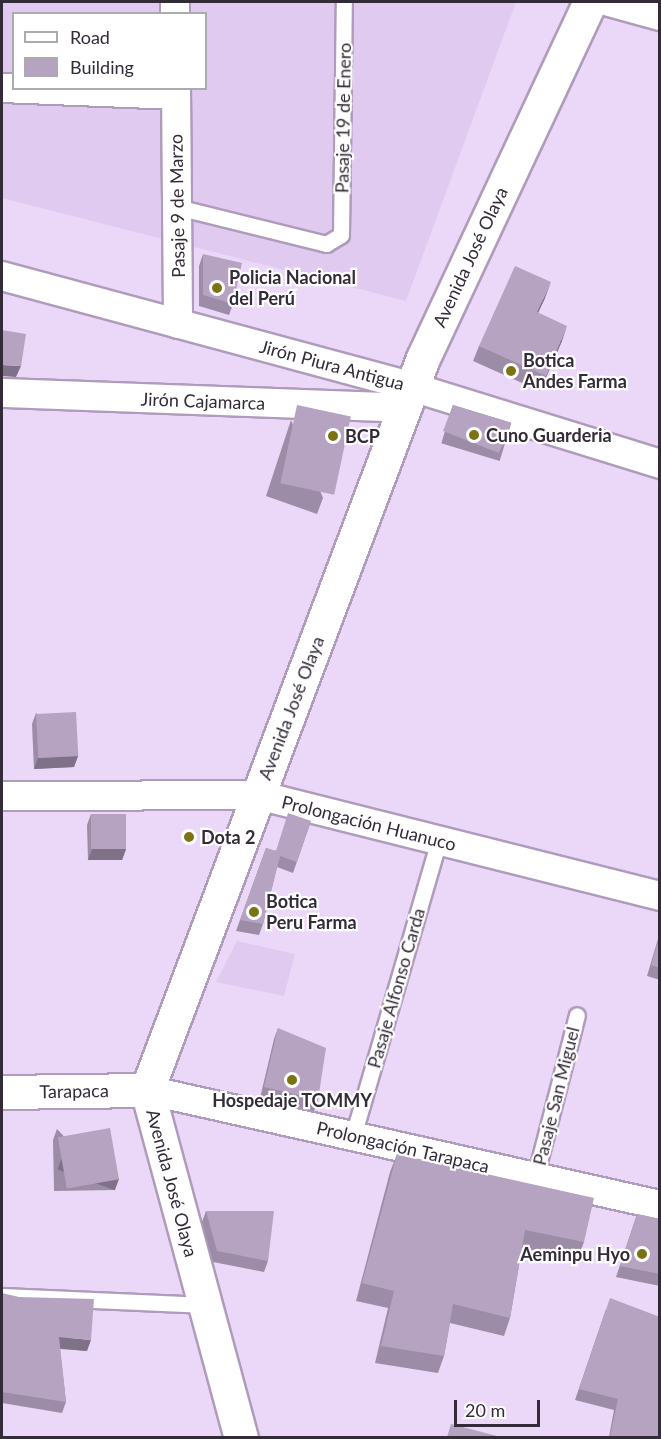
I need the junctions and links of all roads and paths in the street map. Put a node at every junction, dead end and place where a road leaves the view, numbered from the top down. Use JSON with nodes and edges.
{"nodes":[{"id":1,"x":344,"y":2,"type":"edge"},
{"id":2,"x":590,"y":2,"type":"edge"},
{"id":3,"x":609,"y":2,"type":"edge"},
{"id":4,"x":660,"y":16,"type":"edge"},
{"id":5,"x":89,"y":90,"type":"edge"},
{"id":6,"x":176,"y":92,"type":"edge"},
{"id":7,"x":177,"y":207,"type":"junction"},
{"id":8,"x":2,"y":276,"type":"edge"},
{"id":9,"x":178,"y":324,"type":"junction"},
{"id":10,"x":2,"y":393,"type":"edge"},
{"id":11,"x":408,"y":397,"type":"junction"},
{"id":12,"x":660,"y":464,"type":"edge"},
{"id":13,"x":258,"y":795,"type":"junction"},
{"id":14,"x":2,"y":796,"type":"edge"},
{"id":15,"x":439,"y":840,"type":"junction"},
{"id":16,"x":660,"y":896,"type":"edge"},
{"id":17,"x":577,"y":1015,"type":"dead end"},
{"id":18,"x":147,"y":1090,"type":"junction"},
{"id":19,"x":2,"y":1092,"type":"edge"},
{"id":20,"x":353,"y":1136,"type":"junction"},
{"id":21,"x":536,"y":1177,"type":"junction"},
{"id":22,"x":660,"y":1205,"type":"edge"},
{"id":23,"x":2,"y":1296,"type":"edge"},
{"id":24,"x":205,"y":1305,"type":"junction"},
{"id":25,"x":240,"y":1437,"type":"edge"}],
"edges":[{"from":1,"to":7,"type":"lane","name":"Pasaje 19 de Enero"},
{"from":2,"to":11,"type":"street","name":"Avenida José Olaya"},
{"from":3,"to":4,"type":"street"},
{"from":5,"to":6,"type":"street"},
{"from":6,"to":7,"type":"street","name":"Pasaje 9 de Marzo"},
{"from":7,"to":9,"type":"street","name":"Pasaje 9 de Marzo"},
{"from":8,"to":9,"type":"street","name":"Jirón Piura Antigua"},
{"from":9,"to":11,"type":"street","name":"Jirón Piura Antigua"},
{"from":10,"to":11,"type":"street","name":"Jirón Cajamarca"},
{"from":11,"to":12,"type":"street","name":"Jirón Piura Antigua"},
{"from":11,"to":13,"type":"street","name":"Avenida José Olaya"},
{"from":13,"to":14,"type":"street","name":"Prolongación Huanuco"},
{"from":13,"to":15,"type":"street","name":"Prolongación Huanuco"},
{"from":13,"to":18,"type":"street","name":"Avenida José Olaya"},
{"from":15,"to":16,"type":"street","name":"Prolongación Huanuco"},
{"from":15,"to":20,"type":"lane","name":"Pasaje Alfonso Carda"},
{"from":17,"to":21,"type":"lane","name":"Pasaje San Miguel"},
{"from":18,"to":19,"type":"street","name":"Tarapaca"},
{"from":18,"to":20,"type":"street","name":"Prolongación Tarapaca"},
{"from":18,"to":24,"type":"street","name":"Avenida José Olaya"},
{"from":20,"to":21,"type":"street","name":"Prolongación Tarapaca"},
{"from":21,"to":22,"type":"street","name":"Prolongación Tarapaca"},
{"from":23,"to":24,"type":"lane"},
{"from":24,"to":25,"type":"street","name":"Avenida José Olaya"}]}
